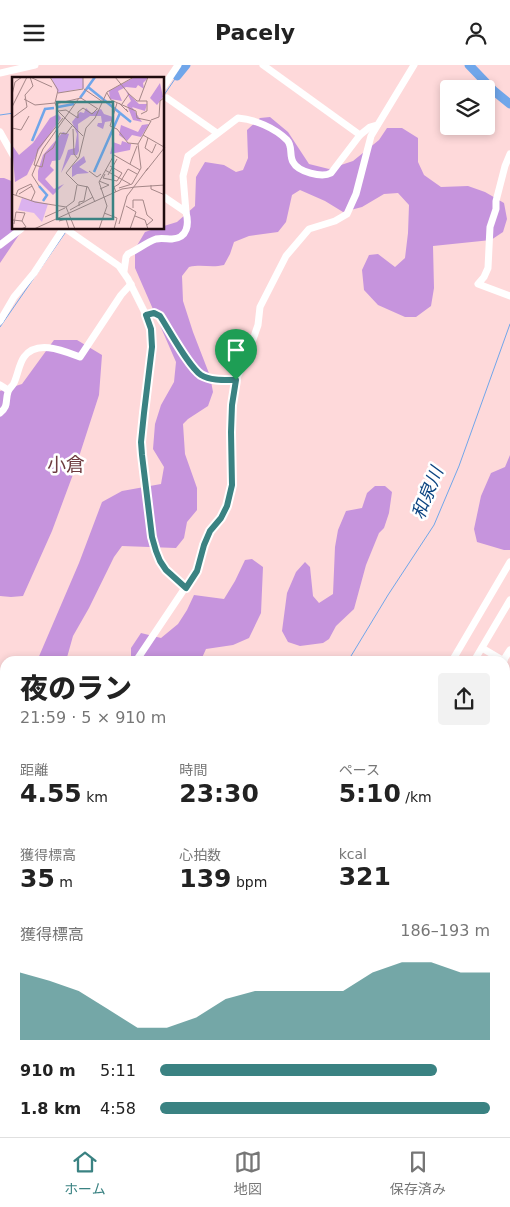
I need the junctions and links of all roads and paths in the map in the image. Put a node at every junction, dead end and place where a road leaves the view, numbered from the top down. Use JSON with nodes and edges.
{"nodes":[{"id":1,"x":35,"y":65,"type":"edge"},
{"id":2,"x":178,"y":65,"type":"edge"},
{"id":3,"x":263,"y":65,"type":"edge"},
{"id":4,"x":410,"y":66,"type":"edge"},
{"id":5,"x":0,"y":73,"type":"edge"},
{"id":6,"x":165,"y":84,"type":"edge"},
{"id":7,"x":167,"y":99,"type":"dead end"},
{"id":8,"x":377,"y":125,"type":"junction"},
{"id":9,"x":0,"y":132,"type":"edge"},
{"id":10,"x":217,"y":133,"type":"junction"},
{"id":11,"x":360,"y":135,"type":"junction"},
{"id":12,"x":12,"y":151,"type":"edge"},
{"id":13,"x":510,"y":154,"type":"edge"},
{"id":14,"x":165,"y":198,"type":"edge"},
{"id":15,"x":186,"y":212,"type":"junction"},
{"id":16,"x":20,"y":230,"type":"edge"},
{"id":17,"x":64,"y":230,"type":"edge"},
{"id":18,"x":67,"y":230,"type":"edge"},
{"id":19,"x":0,"y":245,"type":"edge"},
{"id":20,"x":124,"y":271,"type":"junction"},
{"id":21,"x":131,"y":285,"type":"junction"},
{"id":22,"x":510,"y":296,"type":"edge"},
{"id":23,"x":146,"y":315,"type":"junction"},
{"id":24,"x":0,"y":321,"type":"edge"},
{"id":25,"x":236,"y":380,"type":"junction"},
{"id":26,"x":0,"y":385,"type":"edge"},
{"id":27,"x":8,"y":391,"type":"junction"},
{"id":28,"x":0,"y":413,"type":"edge"},
{"id":29,"x":510,"y":563,"type":"edge"},
{"id":30,"x":186,"y":588,"type":"junction"},
{"id":31,"x":510,"y":600,"type":"edge"},
{"id":32,"x":482,"y":648,"type":"junction"},
{"id":33,"x":139,"y":656,"type":"edge"},
{"id":34,"x":455,"y":656,"type":"edge"},
{"id":35,"x":477,"y":656,"type":"edge"},
{"id":36,"x":496,"y":656,"type":"edge"}],
"edges":[{"from":1,"to":5,"type":"street"},
{"from":2,"to":6,"type":"street"},
{"from":3,"to":11,"type":"street"},
{"from":4,"to":8,"type":"street"},
{"from":7,"to":10,"type":"street"},
{"from":8,"to":11,"type":"street"},
{"from":8,"to":25,"type":"street"},
{"from":9,"to":12,"type":"street"},
{"from":10,"to":11,"type":"street"},
{"from":10,"to":15,"type":"street"},
{"from":13,"to":22,"type":"street"},
{"from":14,"to":15,"type":"street"},
{"from":15,"to":20,"type":"street"},
{"from":16,"to":19,"type":"street"},
{"from":17,"to":24,"type":"street"},
{"from":18,"to":20,"type":"street"},
{"from":20,"to":21,"type":"street"},
{"from":21,"to":23,"type":"street"},
{"from":21,"to":27,"type":"street"},
{"from":23,"to":25,"type":"street"},
{"from":23,"to":30,"type":"street"},
{"from":25,"to":30,"type":"street"},
{"from":26,"to":27,"type":"street"},
{"from":27,"to":28,"type":"street"},
{"from":29,"to":34,"type":"street"},
{"from":30,"to":33,"type":"street"},
{"from":31,"to":32,"type":"street"},
{"from":32,"to":35,"type":"street"},
{"from":32,"to":36,"type":"street"}]}
